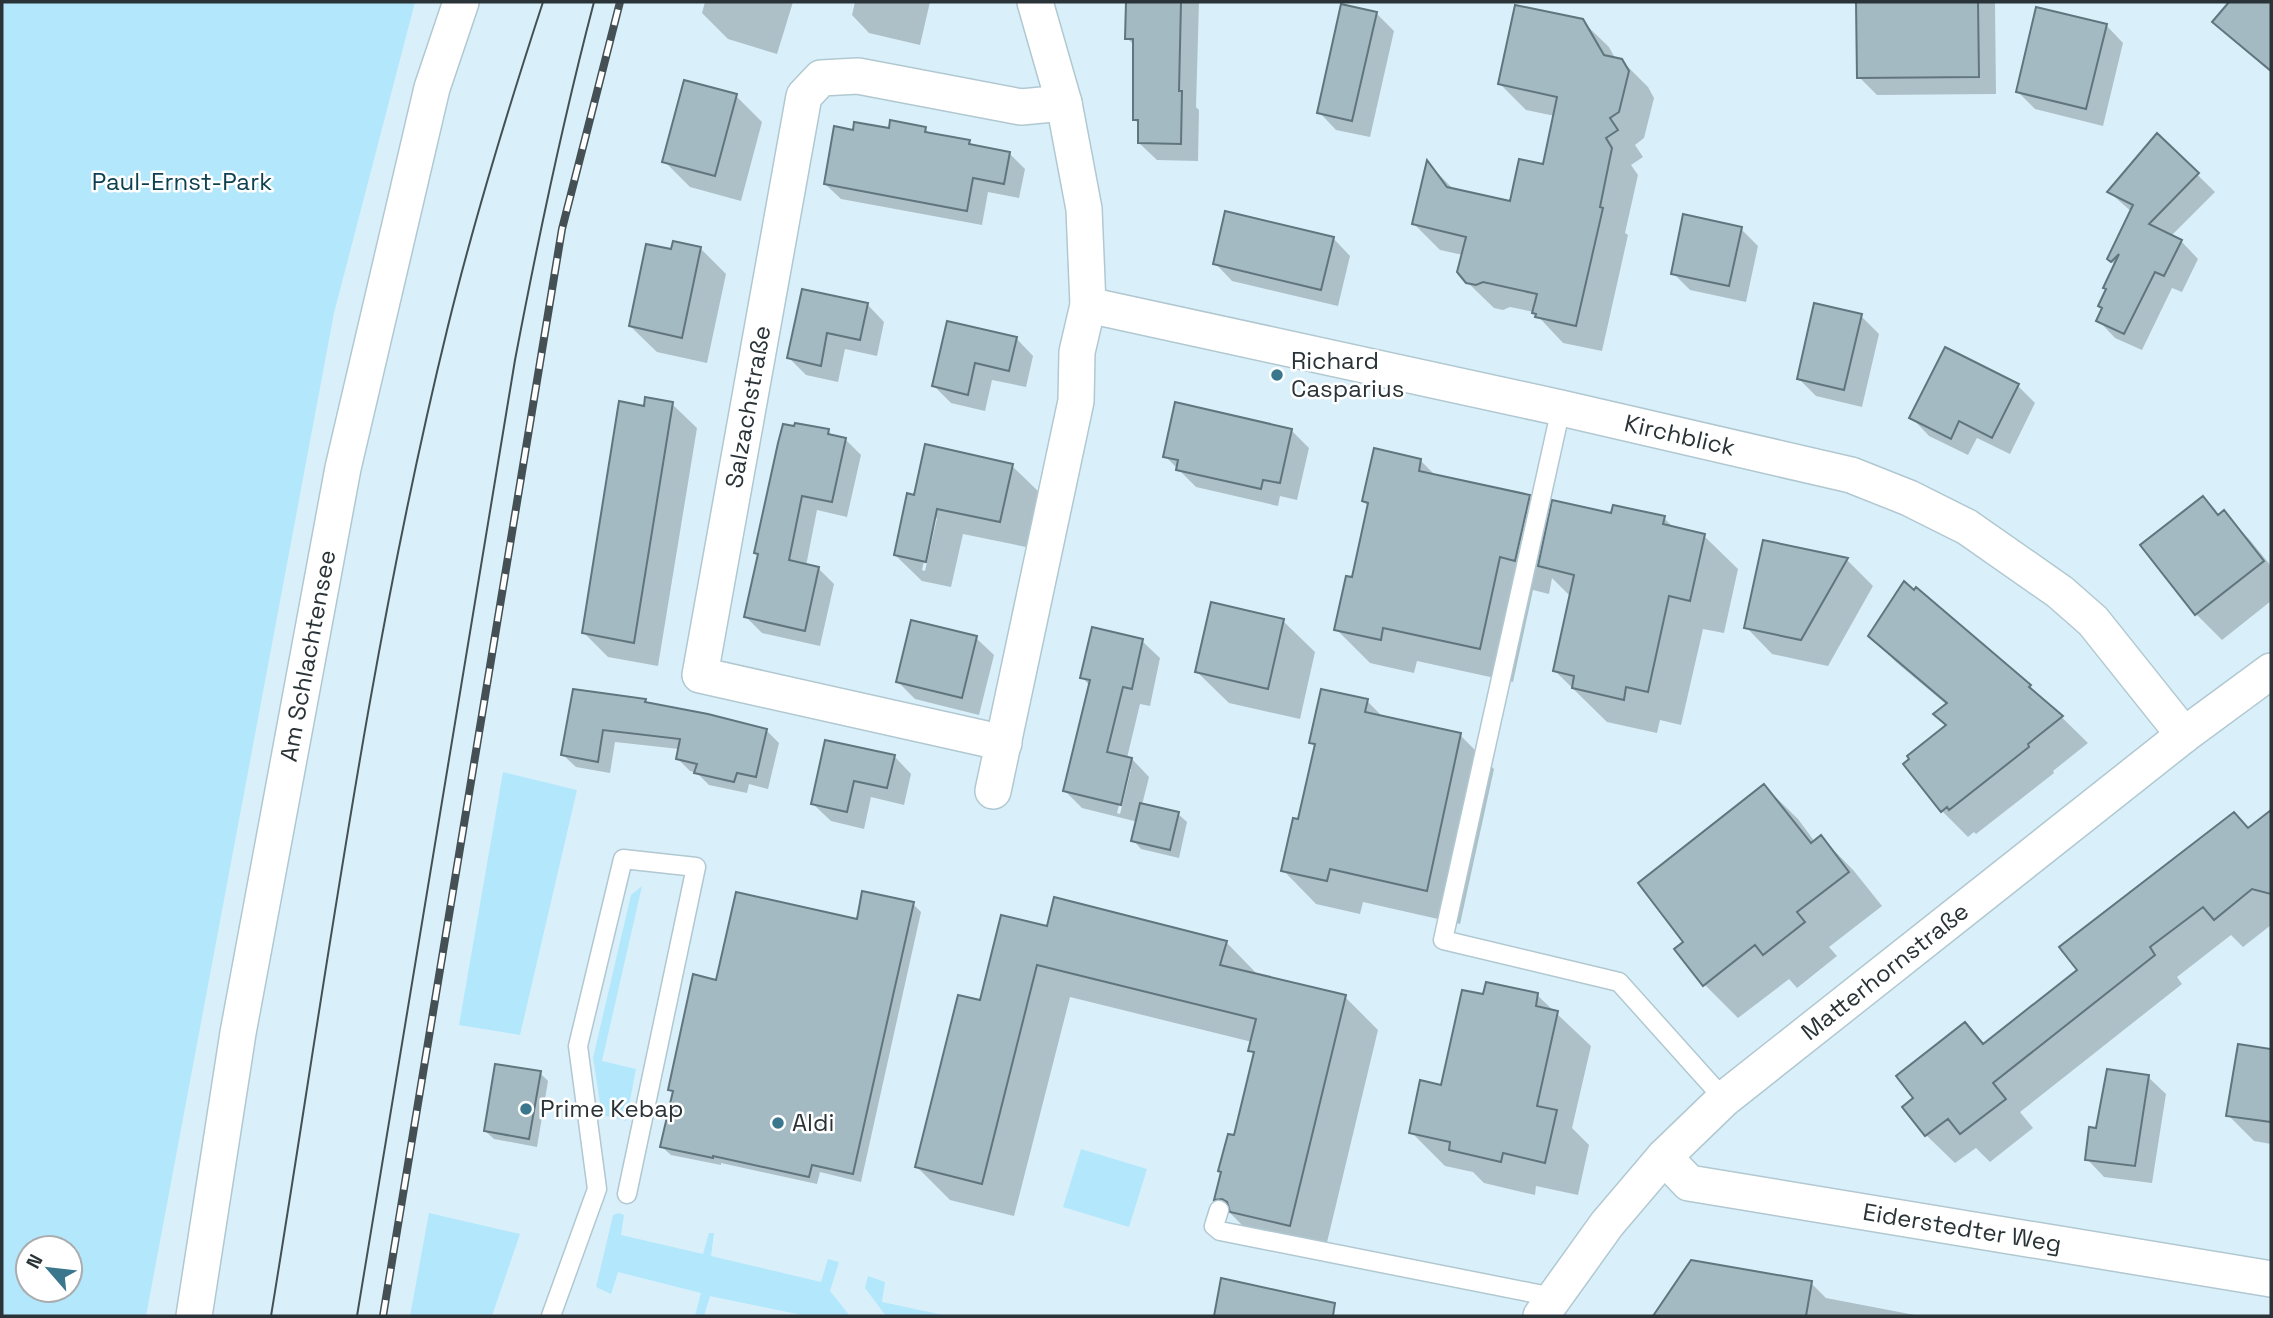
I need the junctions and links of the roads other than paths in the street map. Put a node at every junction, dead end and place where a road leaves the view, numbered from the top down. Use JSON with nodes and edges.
{"nodes":[{"id":1,"x":461,"y":2,"type":"edge"},
{"id":2,"x":1035,"y":2,"type":"edge"},
{"id":3,"x":1064,"y":103,"type":"junction"},
{"id":4,"x":1088,"y":305,"type":"junction"},
{"id":5,"x":1561,"y":408,"type":"junction"},
{"id":6,"x":2271,"y":671,"type":"edge"},
{"id":7,"x":2184,"y":736,"type":"junction"},
{"id":8,"x":1004,"y":743,"type":"junction"},
{"id":9,"x":993,"y":791,"type":"dead end"},
{"id":10,"x":1724,"y":1098,"type":"junction"},
{"id":11,"x":1664,"y":1157,"type":"junction"},
{"id":12,"x":626,"y":1194,"type":"dead end"},
{"id":13,"x":1219,"y":1210,"type":"dead end"},
{"id":14,"x":2271,"y":1279,"type":"edge"},
{"id":15,"x":1547,"y":1306,"type":"edge"},
{"id":16,"x":194,"y":1316,"type":"edge"},
{"id":17,"x":551,"y":1316,"type":"edge"}],
"edges":[{"from":1,"to":16,"type":"street","name":"Am Schlachtensee"},
{"from":2,"to":3,"type":"street"},
{"from":3,"to":4,"type":"street"},
{"from":3,"to":8,"type":"street","name":"Salzachstraße"},
{"from":4,"to":5,"type":"street","name":"Kirchblick"},
{"from":4,"to":8,"type":"street"},
{"from":5,"to":7,"type":"street","name":"Kirchblick"},
{"from":5,"to":10,"type":"lane"},
{"from":6,"to":7,"type":"street","name":"Matterhornstraße"},
{"from":7,"to":10,"type":"street","name":"Matterhornstraße"},
{"from":8,"to":9,"type":"street"},
{"from":10,"to":11,"type":"street","name":"Matterhornstraße"},
{"from":11,"to":14,"type":"street","name":"Eiderstedter Weg"},
{"from":11,"to":15,"type":"street","name":"Matterhornstraße"},
{"from":12,"to":17,"type":"lane"},
{"from":13,"to":15,"type":"lane"}]}
